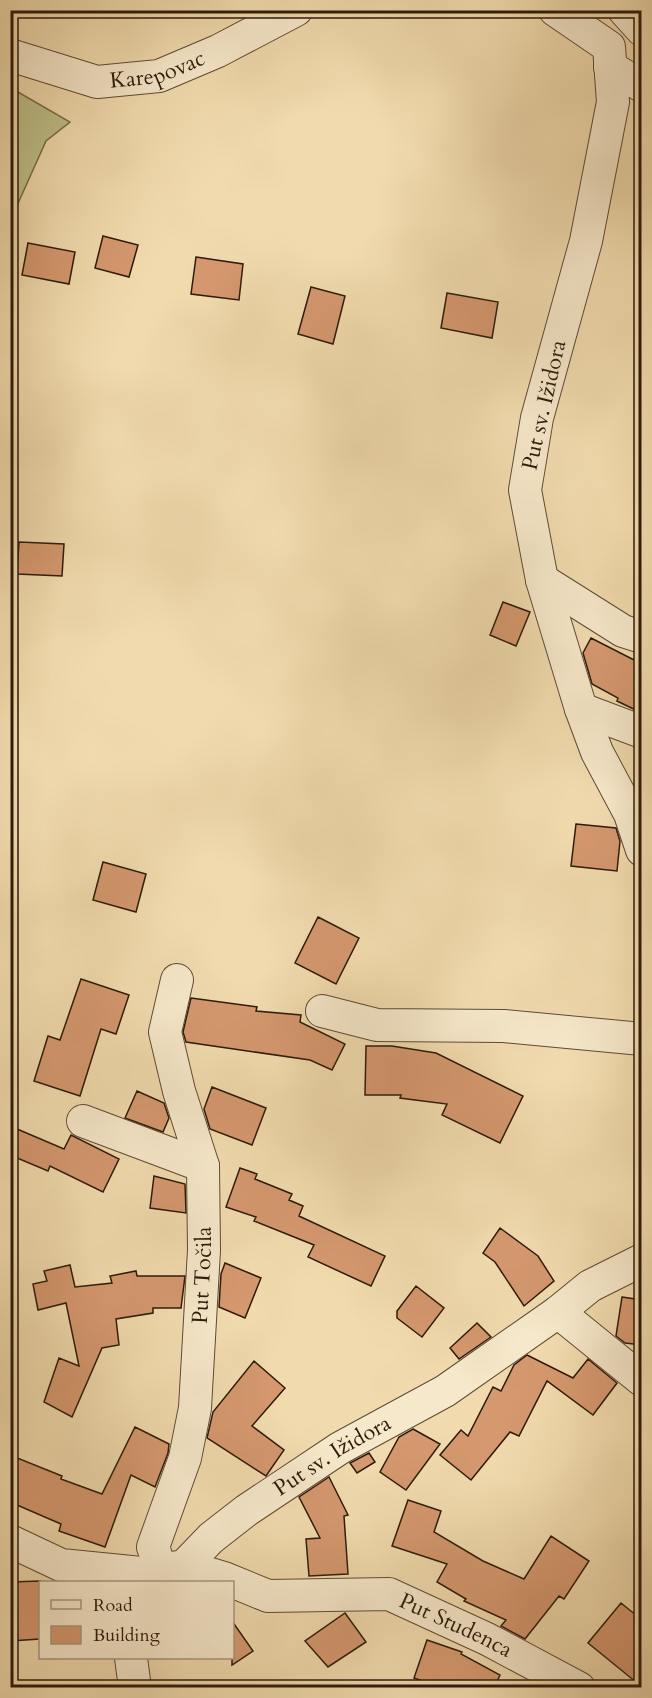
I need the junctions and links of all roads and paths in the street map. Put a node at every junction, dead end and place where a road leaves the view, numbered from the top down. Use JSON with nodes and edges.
{"nodes":[{"id":1,"x":296,"y":10,"type":"edge"},
{"id":2,"x":555,"y":10,"type":"edge"},
{"id":3,"x":624,"y":10,"type":"edge"},
{"id":4,"x":642,"y":30,"type":"edge"},
{"id":5,"x":10,"y":55,"type":"edge"},
{"id":6,"x":610,"y":67,"type":"junction"},
{"id":7,"x":642,"y":86,"type":"edge"},
{"id":8,"x":542,"y":580,"type":"junction"},
{"id":9,"x":642,"y":637,"type":"edge"},
{"id":10,"x":580,"y":709,"type":"junction"},
{"id":11,"x":642,"y":732,"type":"edge"},
{"id":12,"x":642,"y":850,"type":"edge"},
{"id":13,"x":177,"y":980,"type":"dead end"},
{"id":14,"x":322,"y":1011,"type":"dead end"},
{"id":15,"x":642,"y":1039,"type":"edge"},
{"id":16,"x":83,"y":1121,"type":"dead end"},
{"id":17,"x":203,"y":1166,"type":"junction"},
{"id":18,"x":642,"y":1260,"type":"edge"},
{"id":19,"x":558,"y":1312,"type":"junction"},
{"id":20,"x":642,"y":1380,"type":"edge"},
{"id":21,"x":10,"y":1541,"type":"edge"},
{"id":22,"x":173,"y":1568,"type":"junction"},
{"id":23,"x":119,"y":1577,"type":"edge"},
{"id":24,"x":231,"y":1581,"type":"edge"},
{"id":25,"x":234,"y":1582,"type":"edge"},
{"id":26,"x":131,"y":1659,"type":"edge"},
{"id":27,"x":134,"y":1687,"type":"edge"},
{"id":28,"x":579,"y":1688,"type":"edge"}],
"edges":[{"from":1,"to":5,"type":"street","name":"Karepovac"},
{"from":2,"to":6,"type":"street","name":"Put sv. Ižidora"},
{"from":3,"to":4,"type":"street"},
{"from":6,"to":7,"type":"street"},
{"from":6,"to":8,"type":"street","name":"Put sv. Ižidora"},
{"from":8,"to":9,"type":"street"},
{"from":8,"to":10,"type":"street","name":"Put sv. Ižidora"},
{"from":10,"to":11,"type":"street"},
{"from":10,"to":12,"type":"street","name":"Put sv. Ižidora"},
{"from":13,"to":17,"type":"street","name":"Put Točila"},
{"from":14,"to":15,"type":"street"},
{"from":16,"to":17,"type":"street"},
{"from":17,"to":22,"type":"street","name":"Put Točila"},
{"from":18,"to":19,"type":"street","name":"Put sv. Ižidora"},
{"from":19,"to":20,"type":"street"},
{"from":19,"to":22,"type":"street","name":"Put sv. Ižidora"},
{"from":21,"to":23,"type":"street"},
{"from":22,"to":23,"type":"street"},
{"from":22,"to":24,"type":"street","name":"Put Studenca"},
{"from":25,"to":28,"type":"street","name":"Put Studenca"},
{"from":26,"to":27,"type":"street"}]}
